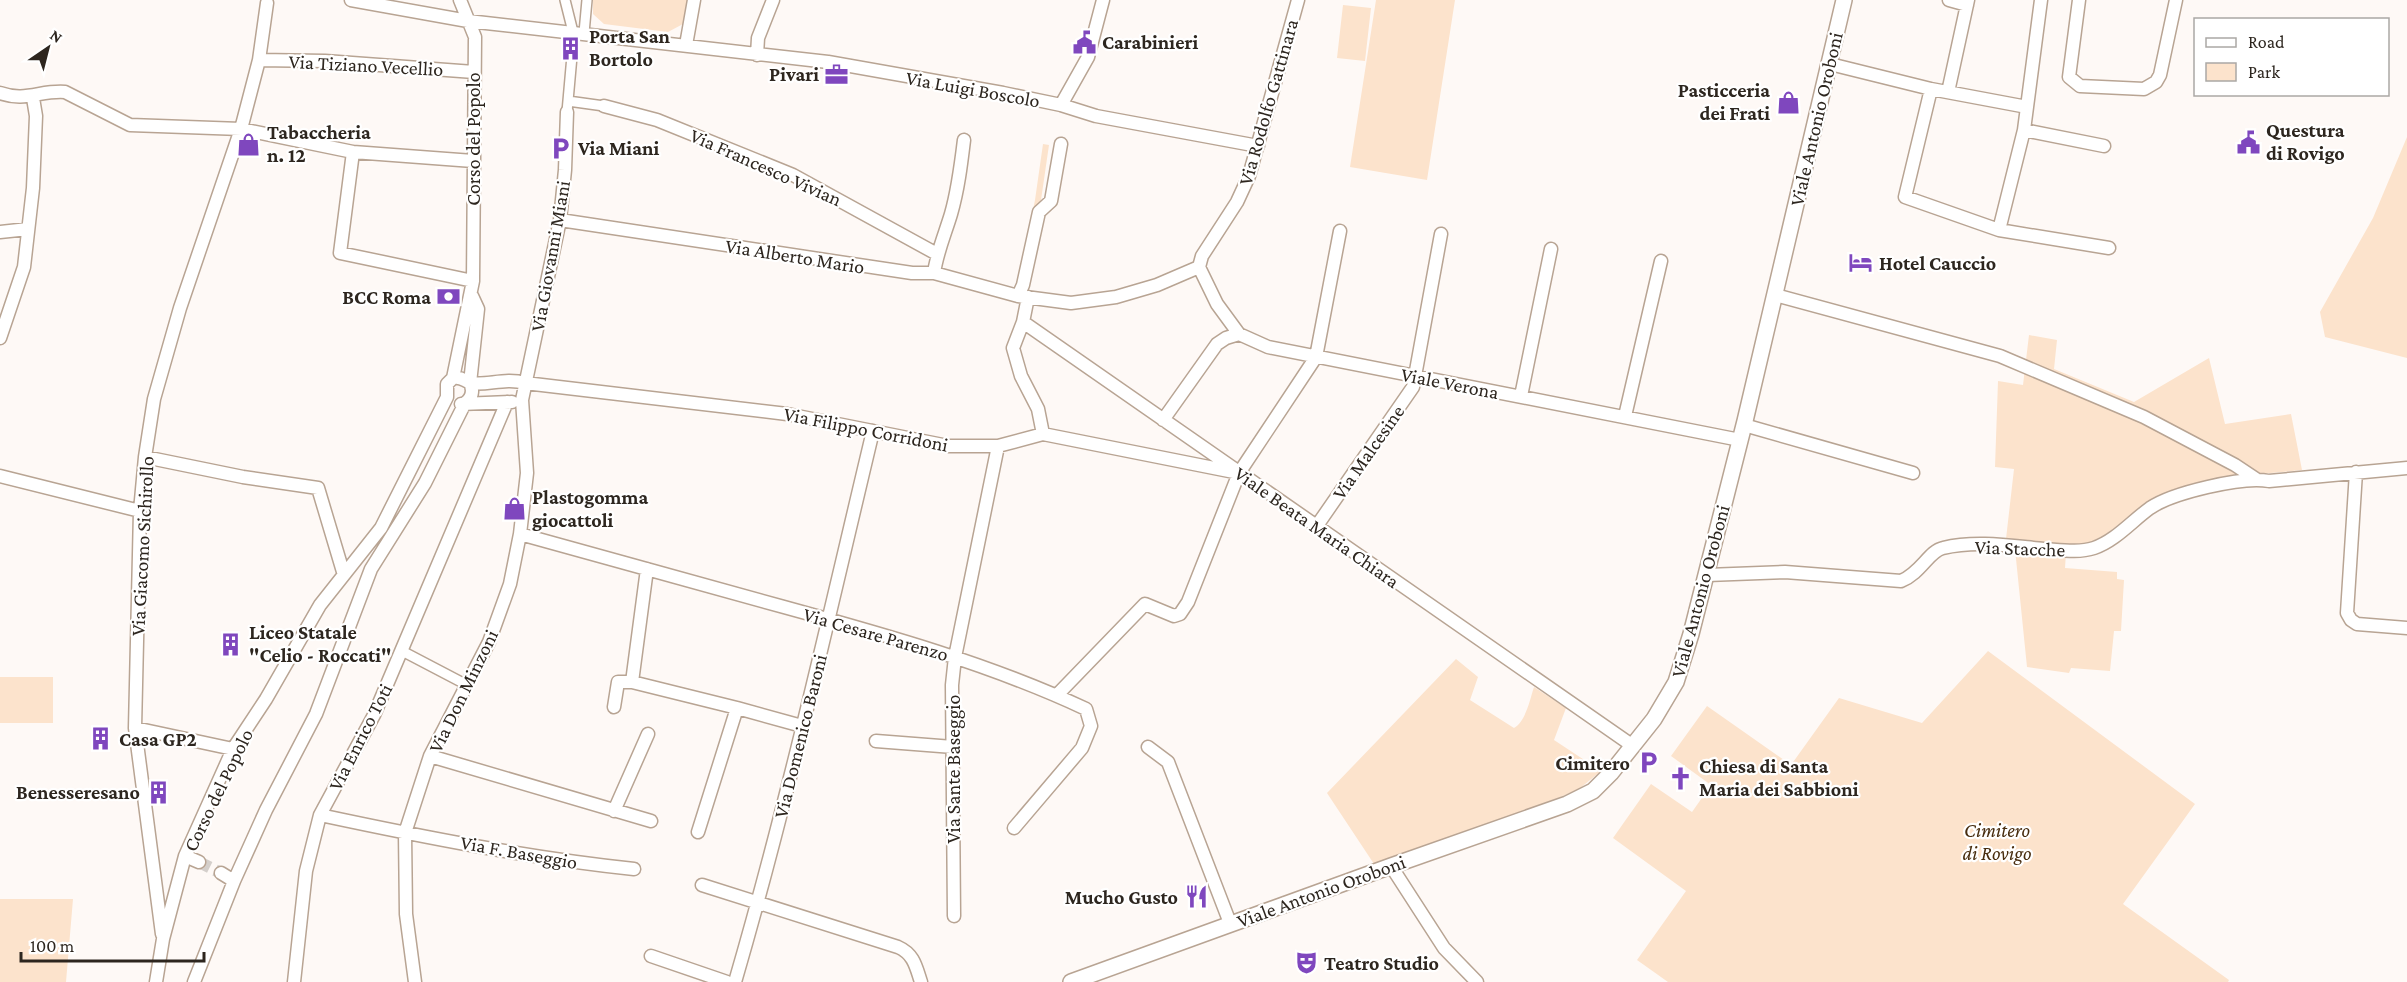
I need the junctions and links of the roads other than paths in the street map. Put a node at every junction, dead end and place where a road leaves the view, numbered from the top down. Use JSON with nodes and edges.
{"nodes":[{"id":1,"x":351,"y":0,"type":"edge"},
{"id":2,"x":460,"y":0,"type":"edge"},
{"id":3,"x":565,"y":0,"type":"edge"},
{"id":4,"x":587,"y":0,"type":"edge"},
{"id":5,"x":694,"y":0,"type":"edge"},
{"id":6,"x":773,"y":0,"type":"edge"},
{"id":7,"x":1103,"y":0,"type":"edge"},
{"id":8,"x":1298,"y":0,"type":"edge"},
{"id":9,"x":1845,"y":0,"type":"edge"},
{"id":10,"x":1949,"y":0,"type":"edge"},
{"id":11,"x":2041,"y":0,"type":"edge"},
{"id":12,"x":2079,"y":0,"type":"edge"},
{"id":13,"x":2176,"y":0,"type":"edge"},
{"id":14,"x":1967,"y":2,"type":"edge"},
{"id":15,"x":267,"y":3,"type":"dead end"},
{"id":16,"x":468,"y":21,"type":"junction"},
{"id":17,"x":577,"y":35,"type":"junction"},
{"id":18,"x":686,"y":45,"type":"junction"},
{"id":19,"x":757,"y":55,"type":"junction"},
{"id":20,"x":572,"y":56,"type":"dead end"},
{"id":21,"x":259,"y":60,"type":"junction"},
{"id":22,"x":1830,"y":64,"type":"junction"},
{"id":23,"x":474,"y":72,"type":"junction"},
{"id":24,"x":1931,"y":89,"type":"junction"},
{"id":25,"x":1948,"y":92,"type":"junction"},
{"id":26,"x":0,"y":93,"type":"edge"},
{"id":27,"x":33,"y":98,"type":"junction"},
{"id":28,"x":1061,"y":105,"type":"junction"},
{"id":29,"x":568,"y":106,"type":"junction"},
{"id":30,"x":604,"y":106,"type":"joint"},
{"id":31,"x":2027,"y":107,"type":"junction"},
{"id":32,"x":242,"y":129,"type":"junction"},
{"id":33,"x":2024,"y":130,"type":"junction"},
{"id":34,"x":964,"y":140,"type":"dead end"},
{"id":35,"x":1060,"y":144,"type":"dead end"},
{"id":36,"x":1258,"y":146,"type":"junction"},
{"id":37,"x":2104,"y":146,"type":"dead end"},
{"id":38,"x":353,"y":152,"type":"junction"},
{"id":39,"x":473,"y":161,"type":"junction"},
{"id":40,"x":560,"y":220,"type":"junction"},
{"id":41,"x":28,"y":229,"type":"junction"},
{"id":42,"x":1999,"y":230,"type":"junction"},
{"id":43,"x":1340,"y":231,"type":"dead end"},
{"id":44,"x":0,"y":232,"type":"edge"},
{"id":45,"x":1441,"y":234,"type":"dead end"},
{"id":46,"x":2109,"y":248,"type":"dead end"},
{"id":47,"x":1551,"y":249,"type":"dead end"},
{"id":48,"x":937,"y":254,"type":"junction"},
{"id":49,"x":1661,"y":261,"type":"dead end"},
{"id":50,"x":1199,"y":267,"type":"junction"},
{"id":51,"x":934,"y":273,"type":"junction"},
{"id":52,"x":473,"y":281,"type":"junction"},
{"id":53,"x":1775,"y":295,"type":"junction"},
{"id":54,"x":472,"y":296,"type":"junction"},
{"id":55,"x":1023,"y":296,"type":"junction"},
{"id":56,"x":1023,"y":322,"type":"junction"},
{"id":57,"x":1239,"y":334,"type":"junction"},
{"id":58,"x":0,"y":338,"type":"edge"},
{"id":59,"x":1316,"y":357,"type":"junction"},
{"id":60,"x":1415,"y":376,"type":"junction"},
{"id":61,"x":453,"y":378,"type":"junction"},
{"id":62,"x":470,"y":383,"type":"junction"},
{"id":63,"x":525,"y":383,"type":"junction"},
{"id":64,"x":1521,"y":396,"type":"junction"},
{"id":65,"x":447,"y":398,"type":"junction"},
{"id":66,"x":522,"y":400,"type":"junction"},
{"id":67,"x":507,"y":402,"type":"junction"},
{"id":68,"x":465,"y":403,"type":"junction"},
{"id":69,"x":1626,"y":416,"type":"junction"},
{"id":70,"x":1162,"y":420,"type":"junction"},
{"id":71,"x":1744,"y":425,"type":"junction"},
{"id":72,"x":873,"y":431,"type":"junction"},
{"id":73,"x":1043,"y":434,"type":"junction"},
{"id":74,"x":1740,"y":440,"type":"junction"},
{"id":75,"x":998,"y":446,"type":"junction"},
{"id":76,"x":145,"y":457,"type":"junction"},
{"id":77,"x":2407,"y":468,"type":"edge"},
{"id":78,"x":2356,"y":472,"type":"junction"},
{"id":79,"x":1239,"y":473,"type":"junction"},
{"id":80,"x":1913,"y":473,"type":"dead end"},
{"id":81,"x":0,"y":476,"type":"edge"},
{"id":82,"x":2256,"y":479,"type":"junction"},
{"id":83,"x":140,"y":511,"type":"junction"},
{"id":84,"x":1316,"y":527,"type":"junction"},
{"id":85,"x":520,"y":534,"type":"junction"},
{"id":86,"x":647,"y":569,"type":"junction"},
{"id":87,"x":344,"y":575,"type":"junction"},
{"id":88,"x":1707,"y":575,"type":"junction"},
{"id":89,"x":828,"y":619,"type":"junction"},
{"id":90,"x":2407,"y":628,"type":"edge"},
{"id":91,"x":402,"y":651,"type":"junction"},
{"id":92,"x":955,"y":657,"type":"junction"},
{"id":93,"x":632,"y":682,"type":"junction"},
{"id":94,"x":467,"y":685,"type":"junction"},
{"id":95,"x":1057,"y":695,"type":"junction"},
{"id":96,"x":614,"y":707,"type":"dead end"},
{"id":97,"x":737,"y":708,"type":"junction"},
{"id":98,"x":802,"y":726,"type":"junction"},
{"id":99,"x":135,"y":728,"type":"junction"},
{"id":100,"x":648,"y":734,"type":"dead end"},
{"id":101,"x":876,"y":741,"type":"dead end"},
{"id":102,"x":1633,"y":746,"type":"junction"},
{"id":103,"x":953,"y":747,"type":"junction"},
{"id":104,"x":1148,"y":747,"type":"dead end"},
{"id":105,"x":233,"y":750,"type":"junction"},
{"id":106,"x":430,"y":756,"type":"junction"},
{"id":107,"x":614,"y":811,"type":"junction"},
{"id":108,"x":320,"y":815,"type":"junction"},
{"id":109,"x":651,"y":820,"type":"dead end"},
{"id":110,"x":1014,"y":828,"type":"dead end"},
{"id":111,"x":698,"y":832,"type":"dead end"},
{"id":112,"x":405,"y":833,"type":"junction"},
{"id":113,"x":185,"y":856,"type":"junction"},
{"id":114,"x":199,"y":862,"type":"tunnel mouth"},
{"id":115,"x":1391,"y":866,"type":"junction"},
{"id":116,"x":634,"y":869,"type":"dead end"},
{"id":117,"x":221,"y":873,"type":"tunnel mouth"},
{"id":118,"x":234,"y":881,"type":"junction"},
{"id":119,"x":702,"y":885,"type":"dead end"},
{"id":120,"x":758,"y":901,"type":"junction"},
{"id":121,"x":954,"y":916,"type":"dead end"},
{"id":122,"x":1230,"y":923,"type":"junction"},
{"id":123,"x":163,"y":939,"type":"junction"},
{"id":124,"x":651,"y":956,"type":"dead end"},
{"id":125,"x":156,"y":982,"type":"edge"},
{"id":126,"x":194,"y":982,"type":"edge"},
{"id":127,"x":294,"y":982,"type":"edge"},
{"id":128,"x":415,"y":982,"type":"edge"},
{"id":129,"x":727,"y":982,"type":"edge"},
{"id":130,"x":735,"y":982,"type":"edge"},
{"id":131,"x":921,"y":982,"type":"edge"},
{"id":132,"x":1071,"y":982,"type":"edge"},
{"id":133,"x":1477,"y":982,"type":"edge"}],
"edges":[{"from":1,"to":16,"type":"street","name":"Via Luigi Boscolo"},
{"from":2,"to":16,"type":"street","name":"Corso del Popolo"},
{"from":3,"to":17,"type":"street"},
{"from":4,"to":17,"type":"street"},
{"from":5,"to":18,"type":"street"},
{"from":6,"to":19,"type":"street"},
{"from":7,"to":28,"type":"street"},
{"from":8,"to":36,"type":"street","name":"Via Rodolfo Gattinara"},
{"from":9,"to":22,"type":"street","name":"Viale Antonio Oroboni"},
{"from":10,"to":14,"type":"street"},
{"from":11,"to":31,"type":"street"},
{"from":12,"to":13,"type":"street"},
{"from":14,"to":25,"type":"street"},
{"from":15,"to":21,"type":"street","name":"Via Giacomo Sichirollo"},
{"from":16,"to":17,"type":"street","name":"Via Luigi Boscolo"},
{"from":16,"to":23,"type":"street","name":"Corso del Popolo"},
{"from":17,"to":18,"type":"street","name":"Via Luigi Boscolo"},
{"from":18,"to":19,"type":"street","name":"Via Luigi Boscolo"},
{"from":19,"to":28,"type":"street","name":"Via Luigi Boscolo"},
{"from":20,"to":29,"type":"street","name":"Via Giovanni Miani"},
{"from":21,"to":23,"type":"street","name":"Via Tiziano Vecellio"},
{"from":21,"to":32,"type":"street","name":"Via Giacomo Sichirollo"},
{"from":22,"to":24,"type":"street"},
{"from":22,"to":53,"type":"street","name":"Viale Antonio Oroboni"},
{"from":23,"to":39,"type":"street","name":"Corso del Popolo"},
{"from":24,"to":25,"type":"street"},
{"from":24,"to":42,"type":"street"},
{"from":25,"to":31,"type":"street"},
{"from":26,"to":27,"type":"street"},
{"from":27,"to":32,"type":"street"},
{"from":27,"to":41,"type":"street"},
{"from":28,"to":36,"type":"street","name":"Via Luigi Boscolo"},
{"from":29,"to":30,"type":"street","name":"Via Francesco Vivian"},
{"from":29,"to":40,"type":"street","name":"Via Giovanni Miani"},
{"from":30,"to":48,"type":"street","name":"Via Francesco Vivian"},
{"from":31,"to":33,"type":"street"},
{"from":32,"to":38,"type":"street"},
{"from":32,"to":76,"type":"street","name":"Via Giacomo Sichirollo"},
{"from":33,"to":37,"type":"street"},
{"from":33,"to":42,"type":"street"},
{"from":34,"to":48,"type":"street"},
{"from":35,"to":55,"type":"street"},
{"from":36,"to":50,"type":"street","name":"Via Rodolfo Gattinara"},
{"from":38,"to":39,"type":"street"},
{"from":38,"to":52,"type":"street"},
{"from":39,"to":52,"type":"street","name":"Corso del Popolo"},
{"from":40,"to":51,"type":"street","name":"Via Alberto Mario"},
{"from":40,"to":63,"type":"street","name":"Via Giovanni Miani"},
{"from":41,"to":44,"type":"street"},
{"from":41,"to":58,"type":"street"},
{"from":42,"to":46,"type":"street"},
{"from":43,"to":59,"type":"street"},
{"from":45,"to":60,"type":"street","name":"Via Malcesine"},
{"from":47,"to":64,"type":"street"},
{"from":48,"to":51,"type":"street"},
{"from":49,"to":69,"type":"street"},
{"from":50,"to":55,"type":"street"},
{"from":50,"to":57,"type":"street","name":"Viale Verona"},
{"from":51,"to":55,"type":"street","name":"Via Alberto Mario"},
{"from":52,"to":54,"type":"street","name":"Corso del Popolo"},
{"from":53,"to":71,"type":"street","name":"Viale Antonio Oroboni"},
{"from":53,"to":82,"type":"street"},
{"from":54,"to":61,"type":"street","name":"Corso del Popolo"},
{"from":54,"to":62,"type":"street","name":"Corso del Popolo"},
{"from":55,"to":56,"type":"street"},
{"from":56,"to":70,"type":"street","name":"Viale Beata Maria Chiara"},
{"from":56,"to":73,"type":"street"},
{"from":57,"to":59,"type":"street","name":"Viale Verona"},
{"from":57,"to":70,"type":"street"},
{"from":59,"to":60,"type":"street","name":"Viale Verona"},
{"from":59,"to":79,"type":"street"},
{"from":60,"to":64,"type":"street","name":"Viale Verona"},
{"from":60,"to":84,"type":"street","name":"Via Malcesine"},
{"from":61,"to":62,"type":"street"},
{"from":61,"to":65,"type":"street","name":"Corso del Popolo"},
{"from":62,"to":63,"type":"street","name":"Via Filippo Corridoni"},
{"from":62,"to":68,"type":"street","name":"Corso del Popolo"},
{"from":63,"to":66,"type":"street","name":"Via Giovanni Miani"},
{"from":63,"to":72,"type":"street","name":"Via Filippo Corridoni"},
{"from":64,"to":69,"type":"street","name":"Viale Verona"},
{"from":65,"to":68,"type":"street"},
{"from":65,"to":87,"type":"street","name":"Corso del Popolo"},
{"from":66,"to":67,"type":"street"},
{"from":66,"to":85,"type":"street","name":"Via Don Minzoni"},
{"from":67,"to":68,"type":"street"},
{"from":67,"to":91,"type":"street","name":"Via Enrico Toti"},
{"from":68,"to":118,"type":"street","name":"Corso del Popolo"},
{"from":69,"to":74,"type":"street","name":"Viale Verona"},
{"from":70,"to":79,"type":"street","name":"Viale Beata Maria Chiara"},
{"from":71,"to":74,"type":"street","name":"Viale Antonio Oroboni"},
{"from":71,"to":80,"type":"street"},
{"from":72,"to":75,"type":"street","name":"Via Filippo Corridoni"},
{"from":72,"to":89,"type":"street","name":"Via Domenico Baroni"},
{"from":73,"to":75,"type":"street","name":"Via Filippo Corridoni"},
{"from":73,"to":79,"type":"street","name":"Via Filippo Corridoni"},
{"from":74,"to":88,"type":"street","name":"Viale Antonio Oroboni"},
{"from":75,"to":92,"type":"street","name":"Via Sante Baseggio"},
{"from":76,"to":83,"type":"street","name":"Via Giacomo Sichirollo"},
{"from":76,"to":87,"type":"street"},
{"from":77,"to":78,"type":"street","name":"Via Stacche"},
{"from":78,"to":82,"type":"street","name":"Via Stacche"},
{"from":78,"to":90,"type":"street"},
{"from":79,"to":84,"type":"street","name":"Viale Beata Maria Chiara"},
{"from":79,"to":95,"type":"street"},
{"from":81,"to":83,"type":"street"},
{"from":82,"to":88,"type":"street","name":"Via Stacche"},
{"from":83,"to":99,"type":"street","name":"Via Giacomo Sichirollo"},
{"from":84,"to":102,"type":"street","name":"Viale Beata Maria Chiara"},
{"from":85,"to":86,"type":"street","name":"Via Cesare Parenzo"},
{"from":85,"to":94,"type":"street","name":"Via Don Minzoni"},
{"from":86,"to":89,"type":"street","name":"Via Cesare Parenzo"},
{"from":86,"to":93,"type":"street"},
{"from":87,"to":105,"type":"street","name":"Corso del Popolo"},
{"from":88,"to":102,"type":"street","name":"Viale Antonio Oroboni"},
{"from":89,"to":92,"type":"street","name":"Via Cesare Parenzo"},
{"from":89,"to":98,"type":"street","name":"Via Domenico Baroni"},
{"from":91,"to":94,"type":"street"},
{"from":91,"to":108,"type":"street","name":"Via Enrico Toti"},
{"from":92,"to":95,"type":"street","name":"Via Cesare Parenzo"},
{"from":92,"to":103,"type":"street","name":"Via Sante Baseggio"},
{"from":93,"to":96,"type":"street"},
{"from":93,"to":97,"type":"street"},
{"from":94,"to":106,"type":"street","name":"Via Don Minzoni"},
{"from":95,"to":110,"type":"street","name":"Via Cesare Parenzo"},
{"from":97,"to":98,"type":"street"},
{"from":97,"to":111,"type":"street"},
{"from":98,"to":120,"type":"street","name":"Via Domenico Baroni"},
{"from":99,"to":105,"type":"street"},
{"from":99,"to":123,"type":"street","name":"Via Giacomo Sichirollo"},
{"from":100,"to":107,"type":"street"},
{"from":101,"to":103,"type":"street"},
{"from":102,"to":115,"type":"street","name":"Viale Antonio Oroboni"},
{"from":103,"to":121,"type":"street","name":"Via Sante Baseggio"},
{"from":104,"to":122,"type":"street"},
{"from":105,"to":113,"type":"street","name":"Corso del Popolo"},
{"from":106,"to":107,"type":"street"},
{"from":106,"to":112,"type":"street","name":"Via Don Minzoni"},
{"from":107,"to":109,"type":"street"},
{"from":108,"to":112,"type":"street","name":"Via F. Baseggio"},
{"from":108,"to":127,"type":"street","name":"Via Enrico Toti"},
{"from":112,"to":116,"type":"street","name":"Via F. Baseggio"},
{"from":112,"to":128,"type":"street","name":"Via Don Minzoni"},
{"from":113,"to":114,"type":"street"},
{"from":113,"to":123,"type":"street","name":"Corso del Popolo"},
{"from":115,"to":122,"type":"street","name":"Viale Antonio Oroboni"},
{"from":115,"to":133,"type":"street"},
{"from":117,"to":118,"type":"street"},
{"from":118,"to":126,"type":"street","name":"Corso del Popolo"},
{"from":119,"to":120,"type":"street"},
{"from":120,"to":130,"type":"street","name":"Via Domenico Baroni"},
{"from":120,"to":131,"type":"street"},
{"from":122,"to":132,"type":"street","name":"Viale Antonio Oroboni"},
{"from":123,"to":125,"type":"street","name":"Corso del Popolo"},
{"from":124,"to":129,"type":"street"}]}
